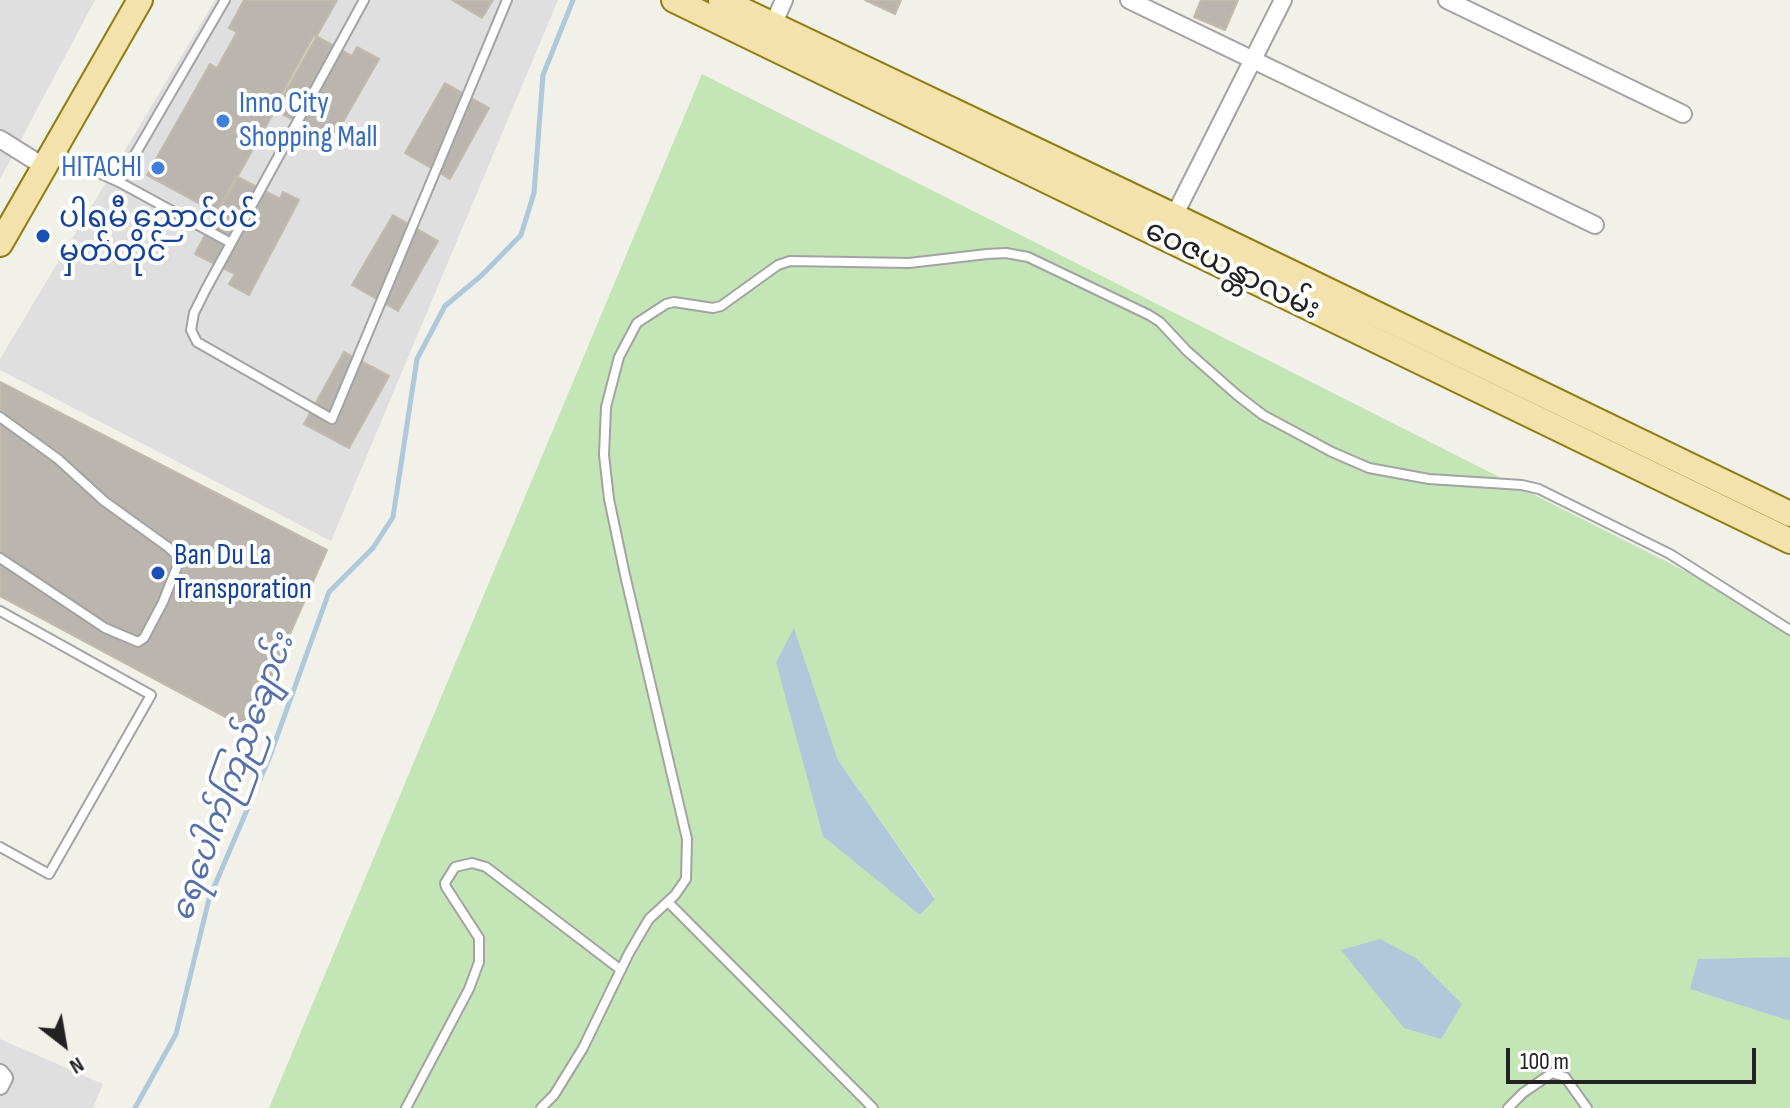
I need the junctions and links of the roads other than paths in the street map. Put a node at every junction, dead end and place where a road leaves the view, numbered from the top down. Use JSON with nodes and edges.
{"nodes":[{"id":1,"x":225,"y":0,"type":"edge"},
{"id":2,"x":364,"y":0,"type":"edge"},
{"id":3,"x":507,"y":0,"type":"edge"},
{"id":4,"x":674,"y":0,"type":"edge"},
{"id":5,"x":721,"y":0,"type":"edge"},
{"id":6,"x":784,"y":0,"type":"edge"},
{"id":7,"x":1129,"y":0,"type":"edge"},
{"id":8,"x":1283,"y":0,"type":"edge"},
{"id":9,"x":1447,"y":0,"type":"edge"},
{"id":10,"x":137,"y":1,"type":"edge"},
{"id":11,"x":773,"y":25,"type":"junction"},
{"id":12,"x":1253,"y":61,"type":"junction"},
{"id":13,"x":1683,"y":114,"type":"dead end"},
{"id":14,"x":0,"y":139,"type":"edge"},
{"id":15,"x":47,"y":159,"type":"junction"},
{"id":16,"x":119,"y":182,"type":"junction"},
{"id":17,"x":1174,"y":216,"type":"junction"},
{"id":18,"x":1595,"y":225,"type":"dead end"},
{"id":19,"x":231,"y":243,"type":"junction"},
{"id":20,"x":0,"y":244,"type":"edge"},
{"id":21,"x":0,"y":417,"type":"edge"},
{"id":22,"x":1790,"y":514,"type":"edge"},
{"id":23,"x":1790,"y":541,"type":"edge"},
{"id":24,"x":0,"y":558,"type":"edge"},
{"id":25,"x":0,"y":611,"type":"edge"},
{"id":26,"x":1790,"y":630,"type":"edge"},
{"id":27,"x":0,"y":847,"type":"edge"},
{"id":28,"x":668,"y":902,"type":"junction"},
{"id":29,"x":621,"y":970,"type":"junction"},
{"id":30,"x":406,"y":1108,"type":"edge"},
{"id":31,"x":541,"y":1108,"type":"edge"},
{"id":32,"x":873,"y":1108,"type":"edge"},
{"id":33,"x":1508,"y":1108,"type":"edge"},
{"id":34,"x":1587,"y":1108,"type":"edge"}],
"edges":[{"from":1,"to":16,"type":"lane"},
{"from":2,"to":19,"type":"lane"},
{"from":3,"to":19,"type":"lane"},
{"from":4,"to":23,"type":"main road","name":"ဝေဇယန္တာလမ်း"},
{"from":5,"to":11,"type":"main road","name":"ဝေဇယန္တာလမ်း"},
{"from":6,"to":11,"type":"street"},
{"from":7,"to":12,"type":"street"},
{"from":8,"to":12,"type":"street"},
{"from":9,"to":13,"type":"street"},
{"from":10,"to":15,"type":"main road"},
{"from":11,"to":17,"type":"main road","name":"ဝေဇယန္တာလမ်း"},
{"from":12,"to":17,"type":"street"},
{"from":12,"to":18,"type":"street"},
{"from":14,"to":15,"type":"street"},
{"from":15,"to":16,"type":"lane"},
{"from":15,"to":20,"type":"main road"},
{"from":16,"to":19,"type":"lane"},
{"from":17,"to":22,"type":"main road","name":"ဝေဇယန္တာလမ်း"},
{"from":21,"to":24,"type":"lane"},
{"from":25,"to":27,"type":"lane"},
{"from":26,"to":28,"type":"lane"},
{"from":28,"to":29,"type":"lane"},
{"from":28,"to":32,"type":"lane"},
{"from":29,"to":30,"type":"lane"},
{"from":29,"to":31,"type":"lane"},
{"from":33,"to":34,"type":"lane"}]}
